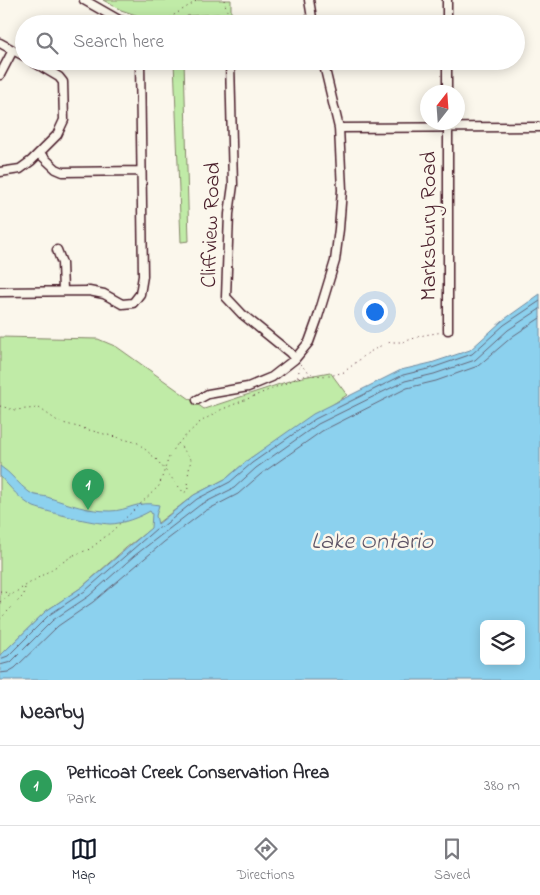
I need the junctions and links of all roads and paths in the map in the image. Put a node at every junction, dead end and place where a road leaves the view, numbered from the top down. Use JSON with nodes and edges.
{"nodes":[{"id":1,"x":84,"y":0,"type":"edge"},
{"id":2,"x":198,"y":0,"type":"edge"},
{"id":3,"x":224,"y":0,"type":"edge"},
{"id":4,"x":309,"y":0,"type":"edge"},
{"id":5,"x":447,"y":0,"type":"edge"},
{"id":6,"x":110,"y":15,"type":"edge"},
{"id":7,"x":174,"y":15,"type":"edge"},
{"id":8,"x":228,"y":15,"type":"edge"},
{"id":9,"x":312,"y":15,"type":"edge"},
{"id":10,"x":447,"y":15,"type":"edge"},
{"id":11,"x":0,"y":43,"type":"edge"},
{"id":12,"x":13,"y":50,"type":"joint"},
{"id":13,"x":48,"y":70,"type":"edge"},
{"id":14,"x":140,"y":70,"type":"edge"},
{"id":15,"x":230,"y":70,"type":"edge"},
{"id":16,"x":325,"y":70,"type":"edge"},
{"id":17,"x":447,"y":70,"type":"edge"},
{"id":18,"x":0,"y":75,"type":"edge"},
{"id":19,"x":447,"y":85,"type":"edge"},
{"id":20,"x":465,"y":125,"type":"edge"},
{"id":21,"x":420,"y":126,"type":"edge"},
{"id":22,"x":540,"y":127,"type":"edge"},
{"id":23,"x":339,"y":128,"type":"junction"},
{"id":24,"x":448,"y":130,"type":"edge"},
{"id":25,"x":40,"y":154,"type":"junction"},
{"id":26,"x":141,"y":171,"type":"junction"},
{"id":27,"x":0,"y":172,"type":"edge"},
{"id":28,"x":57,"y":250,"type":"dead end"},
{"id":29,"x":63,"y":291,"type":"junction"},
{"id":30,"x":0,"y":292,"type":"edge"},
{"id":31,"x":448,"y":330,"type":"joint"},
{"id":32,"x":297,"y":361,"type":"junction"},
{"id":33,"x":314,"y":375,"type":"junction"},
{"id":34,"x":298,"y":378,"type":"junction"},
{"id":35,"x":197,"y":400,"type":"dead end"},
{"id":36,"x":0,"y":406,"type":"edge"},
{"id":37,"x":178,"y":443,"type":"junction"},
{"id":38,"x":25,"y":587,"type":"junction"},
{"id":39,"x":0,"y":591,"type":"edge"},
{"id":40,"x":13,"y":594,"type":"junction"},
{"id":41,"x":0,"y":602,"type":"edge"},
{"id":42,"x":0,"y":619,"type":"edge"}],
"edges":[{"from":1,"to":6,"type":"street"},
{"from":2,"to":7,"type":"path"},
{"from":3,"to":8,"type":"path"},
{"from":4,"to":9,"type":"street"},
{"from":5,"to":10,"type":"street"},
{"from":11,"to":12,"type":"street"},
{"from":12,"to":18,"type":"street"},
{"from":13,"to":25,"type":"street"},
{"from":14,"to":26,"type":"street"},
{"from":15,"to":32,"type":"street","name":"Cliffview Road"},
{"from":16,"to":23,"type":"street"},
{"from":17,"to":19,"type":"street"},
{"from":20,"to":22,"type":"street"},
{"from":21,"to":23,"type":"street"},
{"from":23,"to":32,"type":"street"},
{"from":24,"to":31,"type":"street","name":"Marksbury Road"},
{"from":25,"to":26,"type":"street"},
{"from":25,"to":27,"type":"street"},
{"from":26,"to":29,"type":"street"},
{"from":28,"to":29,"type":"street"},
{"from":29,"to":30,"type":"street"},
{"from":31,"to":33,"type":"path"},
{"from":32,"to":33,"type":"path"},
{"from":32,"to":34,"type":"path"},
{"from":32,"to":35,"type":"street"},
{"from":33,"to":34,"type":"path"},
{"from":34,"to":37,"type":"path"},
{"from":36,"to":37,"type":"path"},
{"from":37,"to":38,"type":"path","bridge":true},
{"from":38,"to":40,"type":"path"},
{"from":38,"to":42,"type":"path"},
{"from":39,"to":40,"type":"path"},
{"from":40,"to":41,"type":"path"}]}
